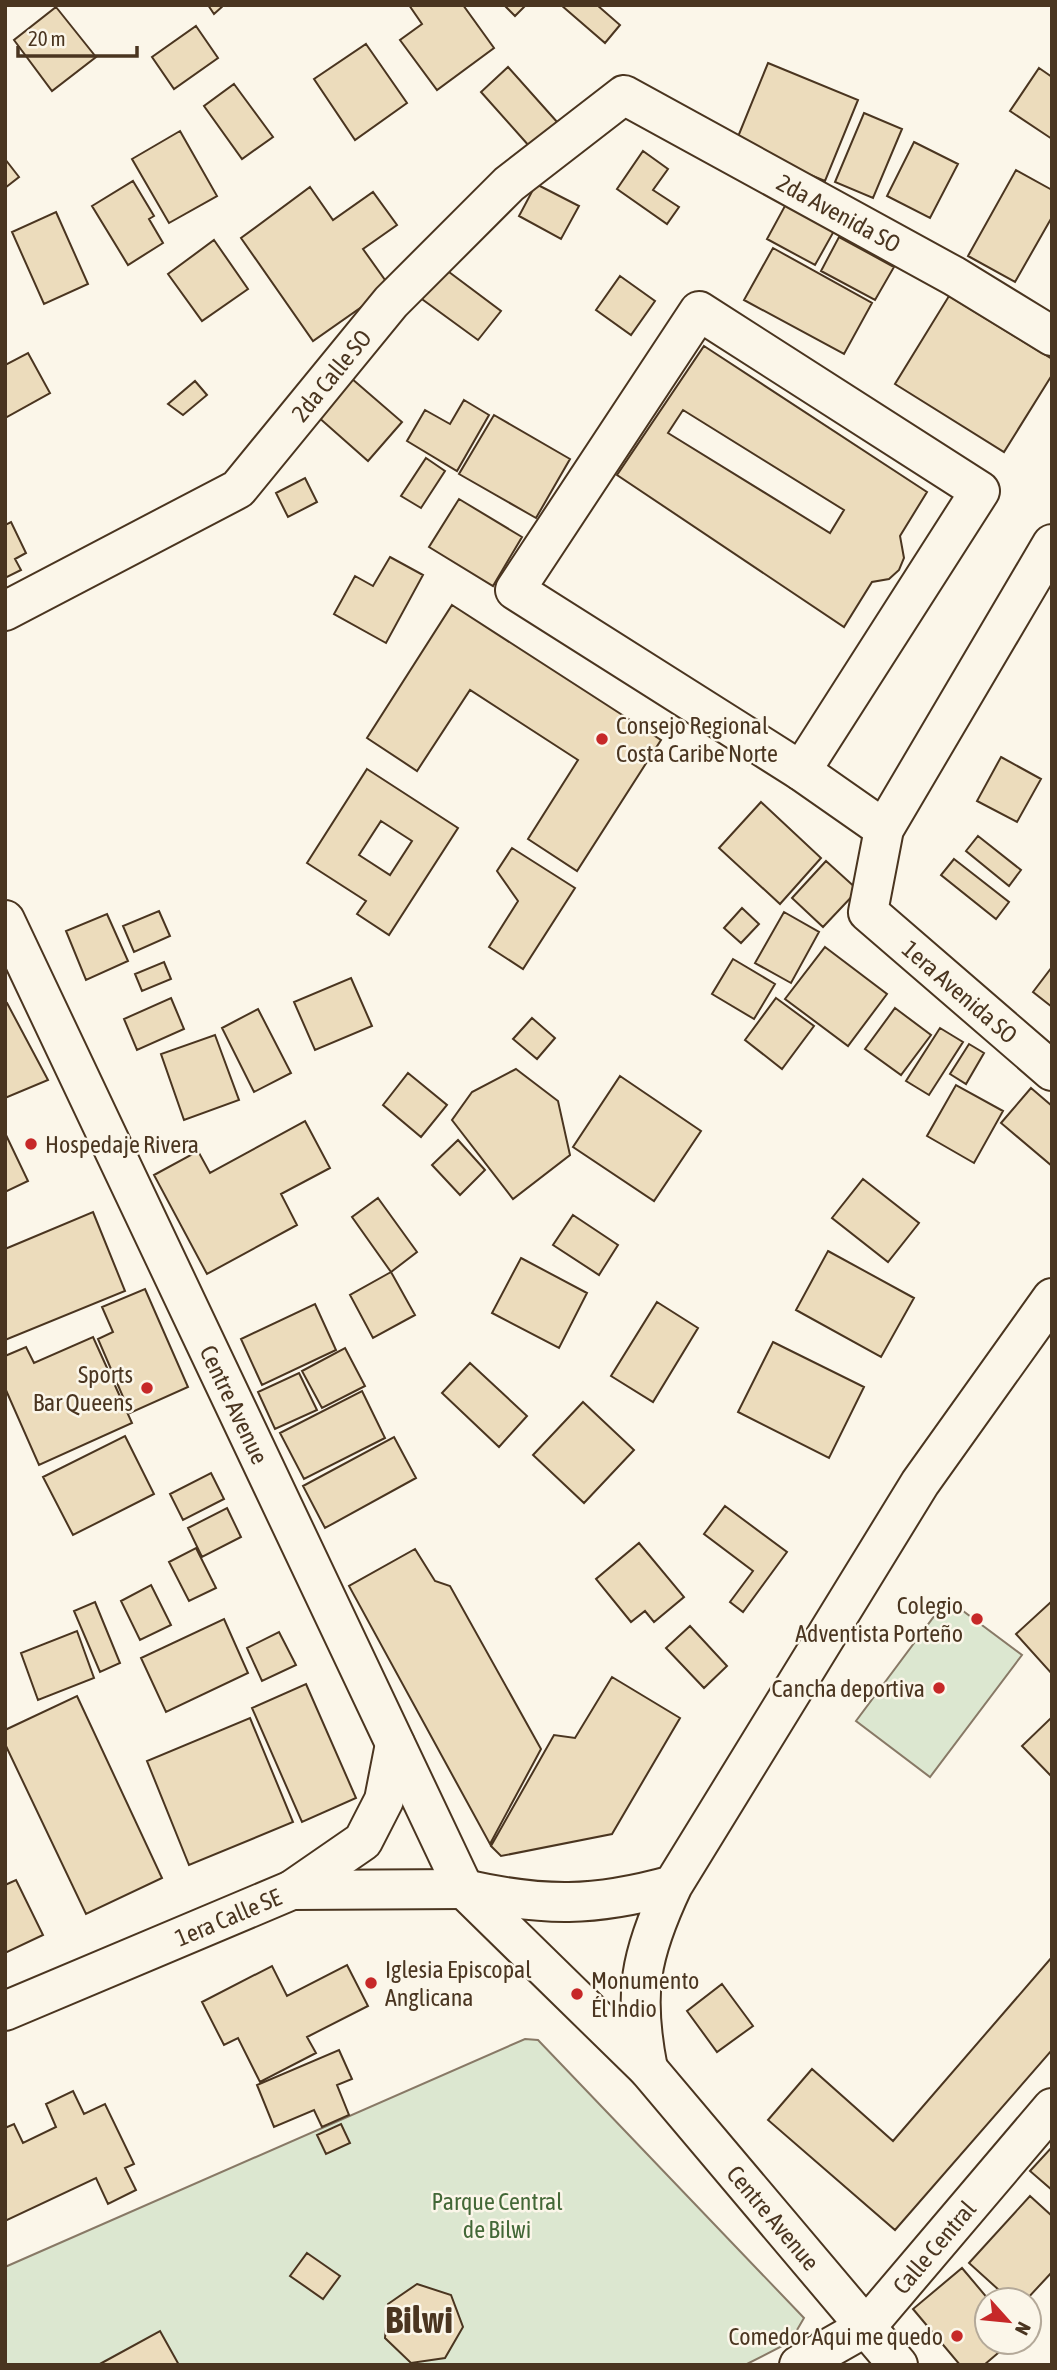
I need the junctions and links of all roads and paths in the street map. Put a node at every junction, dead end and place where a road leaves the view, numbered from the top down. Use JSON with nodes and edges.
{"nodes":[{"id":1,"x":624,"y":95,"type":"joint"},
{"id":2,"x":1052,"y":336,"type":"edge"},
{"id":3,"x":1052,"y":544,"type":"edge"},
{"id":4,"x":5,"y":611,"type":"edge"},
{"id":5,"x":801,"y":771,"type":"junction"},
{"id":6,"x":884,"y":829,"type":"junction"},
{"id":7,"x":5,"y":920,"type":"edge"},
{"id":8,"x":1052,"y":1071,"type":"edge"},
{"id":9,"x":1052,"y":1298,"type":"edge"},
{"id":10,"x":395,"y":1744,"type":"junction"},
{"id":11,"x":673,"y":1885,"type":"junction"},
{"id":12,"x":464,"y":1889,"type":"junction"},
{"id":13,"x":292,"y":1890,"type":"junction"},
{"id":14,"x":5,"y":2011,"type":"edge"},
{"id":15,"x":648,"y":2069,"type":"junction"},
{"id":16,"x":1052,"y":2108,"type":"edge"},
{"id":17,"x":866,"y":2327,"type":"junction"},
{"id":18,"x":799,"y":2365,"type":"edge"},
{"id":19,"x":898,"y":2365,"type":"edge"}],
"edges":[{"from":1,"to":2,"type":"street","name":"2da Avenida SO"},
{"from":1,"to":4,"type":"street","name":"2da Calle SO"},
{"from":3,"to":6,"type":"street"},
{"from":5,"to":5,"type":"street"},
{"from":5,"to":6,"type":"street"},
{"from":6,"to":8,"type":"street","name":"1era Avenida SO"},
{"from":7,"to":10,"type":"street","name":"Centre Avenue"},
{"from":9,"to":11,"type":"street"},
{"from":10,"to":12,"type":"street","name":"Centre Avenue"},
{"from":10,"to":13,"type":"street"},
{"from":11,"to":12,"type":"street","name":"1era Calle SE"},
{"from":11,"to":15,"type":"street"},
{"from":12,"to":13,"type":"street","name":"1era Calle SE"},
{"from":12,"to":15,"type":"street","name":"Centre Avenue"},
{"from":13,"to":14,"type":"street","name":"1era Calle SE"},
{"from":15,"to":17,"type":"street","name":"Centre Avenue"},
{"from":16,"to":17,"type":"street","name":"Calle Central"},
{"from":17,"to":18,"type":"street","name":"Calle Central"},
{"from":17,"to":19,"type":"street","name":"Centre Avenue"}]}
